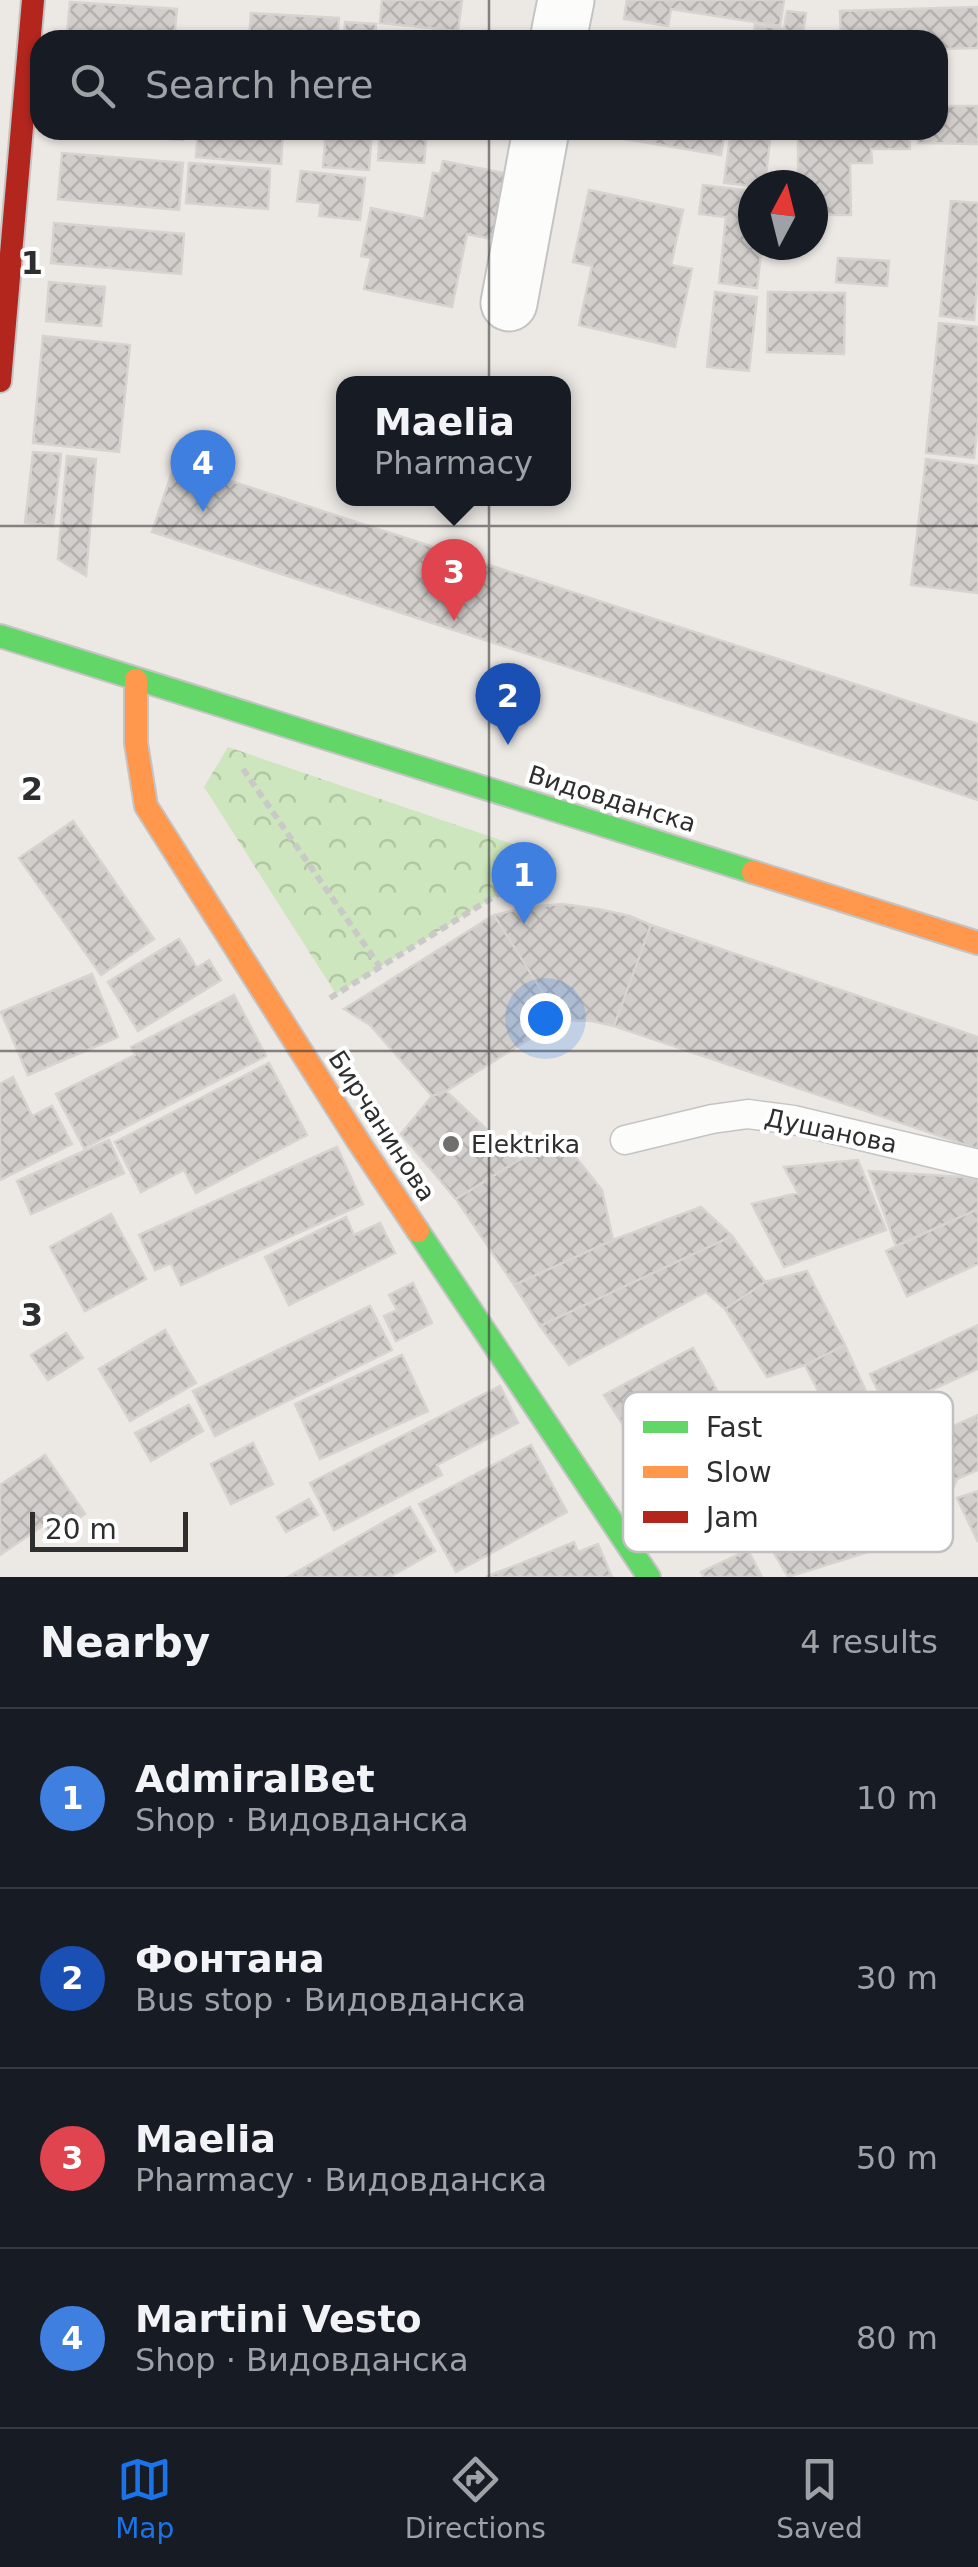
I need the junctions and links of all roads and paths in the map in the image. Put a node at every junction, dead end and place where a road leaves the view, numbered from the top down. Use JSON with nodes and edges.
{"nodes":[{"id":1,"x":33,"y":0,"type":"edge"},
{"id":2,"x":566,"y":0,"type":"edge"},
{"id":3,"x":30,"y":30,"type":"edge"},
{"id":4,"x":560,"y":30,"type":"edge"},
{"id":5,"x":30,"y":35,"type":"edge"},
{"id":6,"x":540,"y":140,"type":"edge"},
{"id":7,"x":509,"y":302,"type":"dead end"},
{"id":8,"x":0,"y":381,"type":"edge"},
{"id":9,"x":0,"y":636,"type":"edge"},
{"id":10,"x":136,"y":680,"type":"junction"},
{"id":11,"x":239,"y":763,"type":"dead end"},
{"id":12,"x":556,"y":859,"type":"dead end"},
{"id":13,"x":978,"y":943,"type":"edge"},
{"id":14,"x":625,"y":1140,"type":"dead end"},
{"id":15,"x":978,"y":1164,"type":"edge"},
{"id":16,"x":623,"y":1537,"type":"edge"},
{"id":17,"x":633,"y":1552,"type":"edge"},
{"id":18,"x":650,"y":1577,"type":"edge"}],
"edges":[{"from":1,"to":3,"type":"street"},
{"from":2,"to":4,"type":"street"},
{"from":5,"to":8,"type":"street"},
{"from":6,"to":7,"type":"street"},
{"from":9,"to":10,"type":"street","name":"Видовданска"},
{"from":10,"to":13,"type":"street","name":"Видовданска"},
{"from":10,"to":16,"type":"street","name":"Бирчанинова"},
{"from":11,"to":12,"type":"path"},
{"from":14,"to":15,"type":"lane","name":"Душанова"},
{"from":17,"to":18,"type":"street","name":"Бирчанинова"}]}
